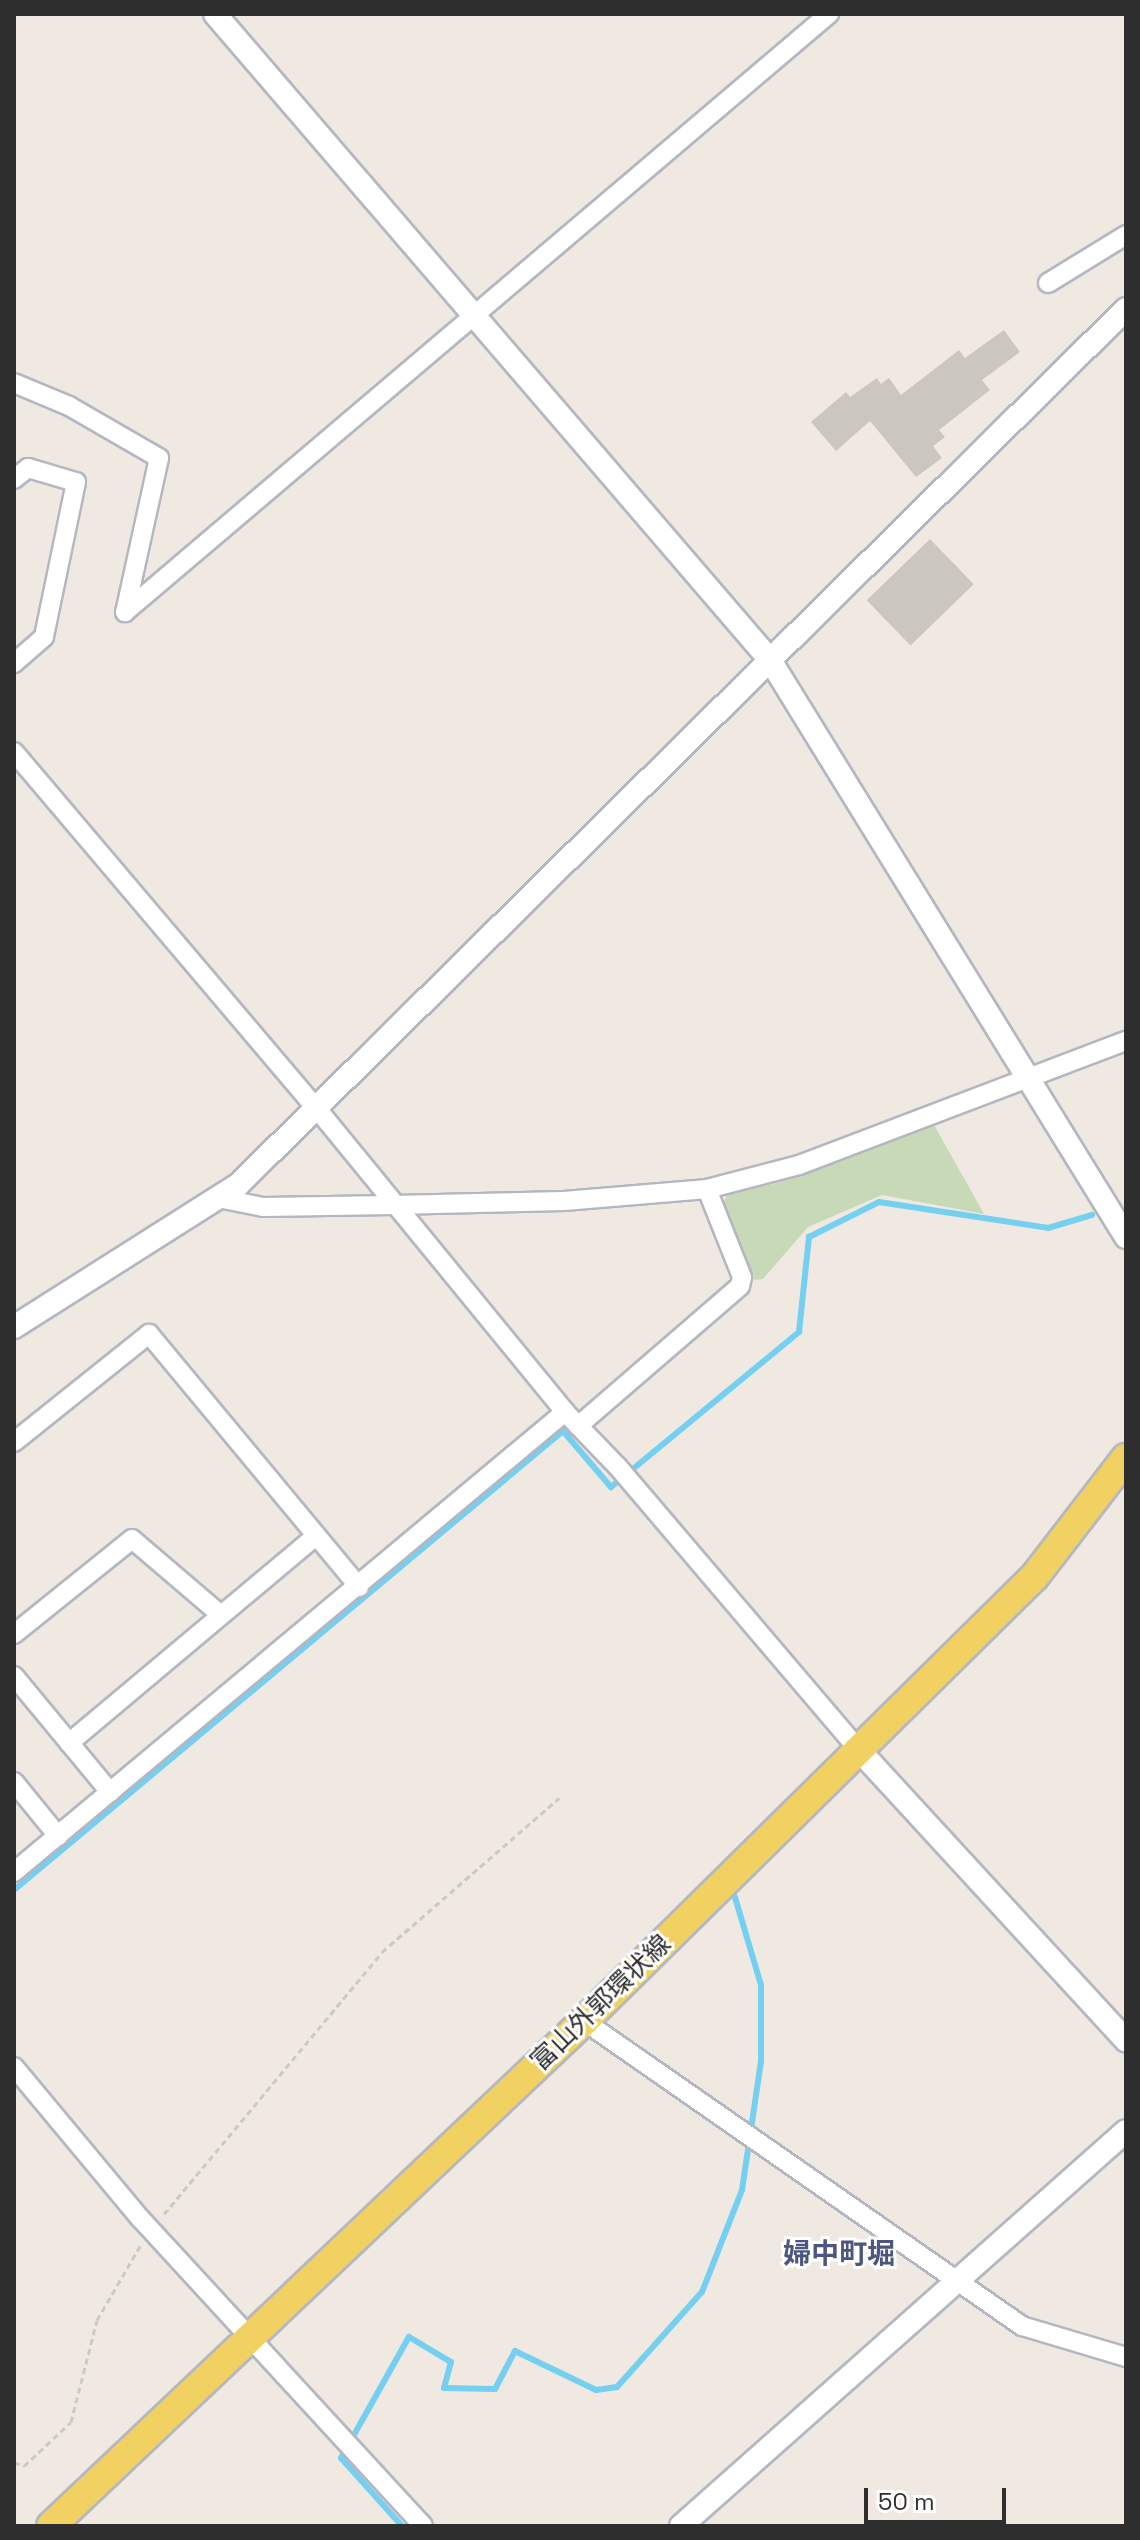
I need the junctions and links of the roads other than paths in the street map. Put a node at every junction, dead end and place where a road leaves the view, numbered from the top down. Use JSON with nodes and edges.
{"nodes":[{"id":1,"x":215,"y":14,"type":"edge"},
{"id":2,"x":829,"y":14,"type":"edge"},
{"id":3,"x":1126,"y":235,"type":"edge"},
{"id":4,"x":1048,"y":283,"type":"dead end"},
{"id":5,"x":1126,"y":309,"type":"edge"},
{"id":6,"x":474,"y":315,"type":"junction"},
{"id":7,"x":14,"y":383,"type":"edge"},
{"id":8,"x":14,"y":479,"type":"edge"},
{"id":9,"x":770,"y":660,"type":"junction"},
{"id":10,"x":14,"y":663,"type":"edge"},
{"id":11,"x":14,"y":752,"type":"edge"},
{"id":12,"x":1126,"y":1041,"type":"edge"},
{"id":13,"x":1026,"y":1079,"type":"junction"},
{"id":14,"x":318,"y":1110,"type":"junction"},
{"id":15,"x":707,"y":1189,"type":"junction"},
{"id":16,"x":218,"y":1198,"type":"junction"},
{"id":17,"x":393,"y":1205,"type":"junction"},
{"id":18,"x":1126,"y":1237,"type":"edge"},
{"id":19,"x":14,"y":1327,"type":"edge"},
{"id":20,"x":565,"y":1412,"type":"junction"},
{"id":21,"x":578,"y":1426,"type":"junction"},
{"id":22,"x":14,"y":1442,"type":"edge"},
{"id":23,"x":1126,"y":1458,"type":"edge"},
{"id":24,"x":316,"y":1536,"type":"junction"},
{"id":25,"x":359,"y":1587,"type":"junction"},
{"id":26,"x":221,"y":1615,"type":"junction"},
{"id":27,"x":14,"y":1634,"type":"edge"},
{"id":28,"x":14,"y":1676,"type":"edge"},
{"id":29,"x":69,"y":1743,"type":"junction"},
{"id":30,"x":858,"y":1749,"type":"junction"},
{"id":31,"x":14,"y":1782,"type":"edge"},
{"id":32,"x":110,"y":1792,"type":"junction"},
{"id":33,"x":58,"y":1836,"type":"junction"},
{"id":34,"x":14,"y":1872,"type":"edge"},
{"id":35,"x":584,"y":2021,"type":"junction"},
{"id":36,"x":1126,"y":2040,"type":"edge"},
{"id":37,"x":14,"y":2067,"type":"edge"},
{"id":38,"x":1126,"y":2131,"type":"edge"},
{"id":39,"x":955,"y":2283,"type":"junction"},
{"id":40,"x":252,"y":2336,"type":"junction"},
{"id":41,"x":1126,"y":2357,"type":"edge"},
{"id":42,"x":51,"y":2526,"type":"edge"},
{"id":43,"x":423,"y":2526,"type":"edge"},
{"id":44,"x":681,"y":2526,"type":"edge"}],
"edges":[{"from":1,"to":6,"type":"street"},
{"from":2,"to":6,"type":"street"},
{"from":3,"to":4,"type":"street"},
{"from":5,"to":9,"type":"street"},
{"from":6,"to":7,"type":"street"},
{"from":6,"to":9,"type":"street"},
{"from":8,"to":10,"type":"street"},
{"from":9,"to":13,"type":"street"},
{"from":9,"to":14,"type":"street"},
{"from":11,"to":14,"type":"street"},
{"from":12,"to":13,"type":"street"},
{"from":13,"to":15,"type":"street"},
{"from":13,"to":18,"type":"street"},
{"from":14,"to":16,"type":"street"},
{"from":14,"to":17,"type":"street"},
{"from":15,"to":17,"type":"street"},
{"from":15,"to":21,"type":"street"},
{"from":16,"to":17,"type":"street"},
{"from":16,"to":19,"type":"street"},
{"from":17,"to":20,"type":"street"},
{"from":20,"to":21,"type":"street"},
{"from":20,"to":25,"type":"street"},
{"from":21,"to":30,"type":"street"},
{"from":22,"to":24,"type":"street"},
{"from":23,"to":30,"type":"main road","name":"富山外郭環状線"},
{"from":24,"to":25,"type":"street"},
{"from":24,"to":26,"type":"street"},
{"from":25,"to":32,"type":"street"},
{"from":26,"to":27,"type":"street"},
{"from":26,"to":29,"type":"street"},
{"from":28,"to":29,"type":"street"},
{"from":29,"to":32,"type":"street"},
{"from":30,"to":35,"type":"main road","name":"富山外郭環状線"},
{"from":30,"to":36,"type":"street"},
{"from":31,"to":33,"type":"street"},
{"from":32,"to":33,"type":"street"},
{"from":33,"to":34,"type":"street"},
{"from":35,"to":39,"type":"street"},
{"from":35,"to":40,"type":"main road","name":"富山外郭環状線"},
{"from":37,"to":40,"type":"street"},
{"from":38,"to":39,"type":"street"},
{"from":39,"to":41,"type":"street"},
{"from":39,"to":44,"type":"street"},
{"from":40,"to":42,"type":"main road","name":"富山外郭環状線"},
{"from":40,"to":43,"type":"street"}]}
